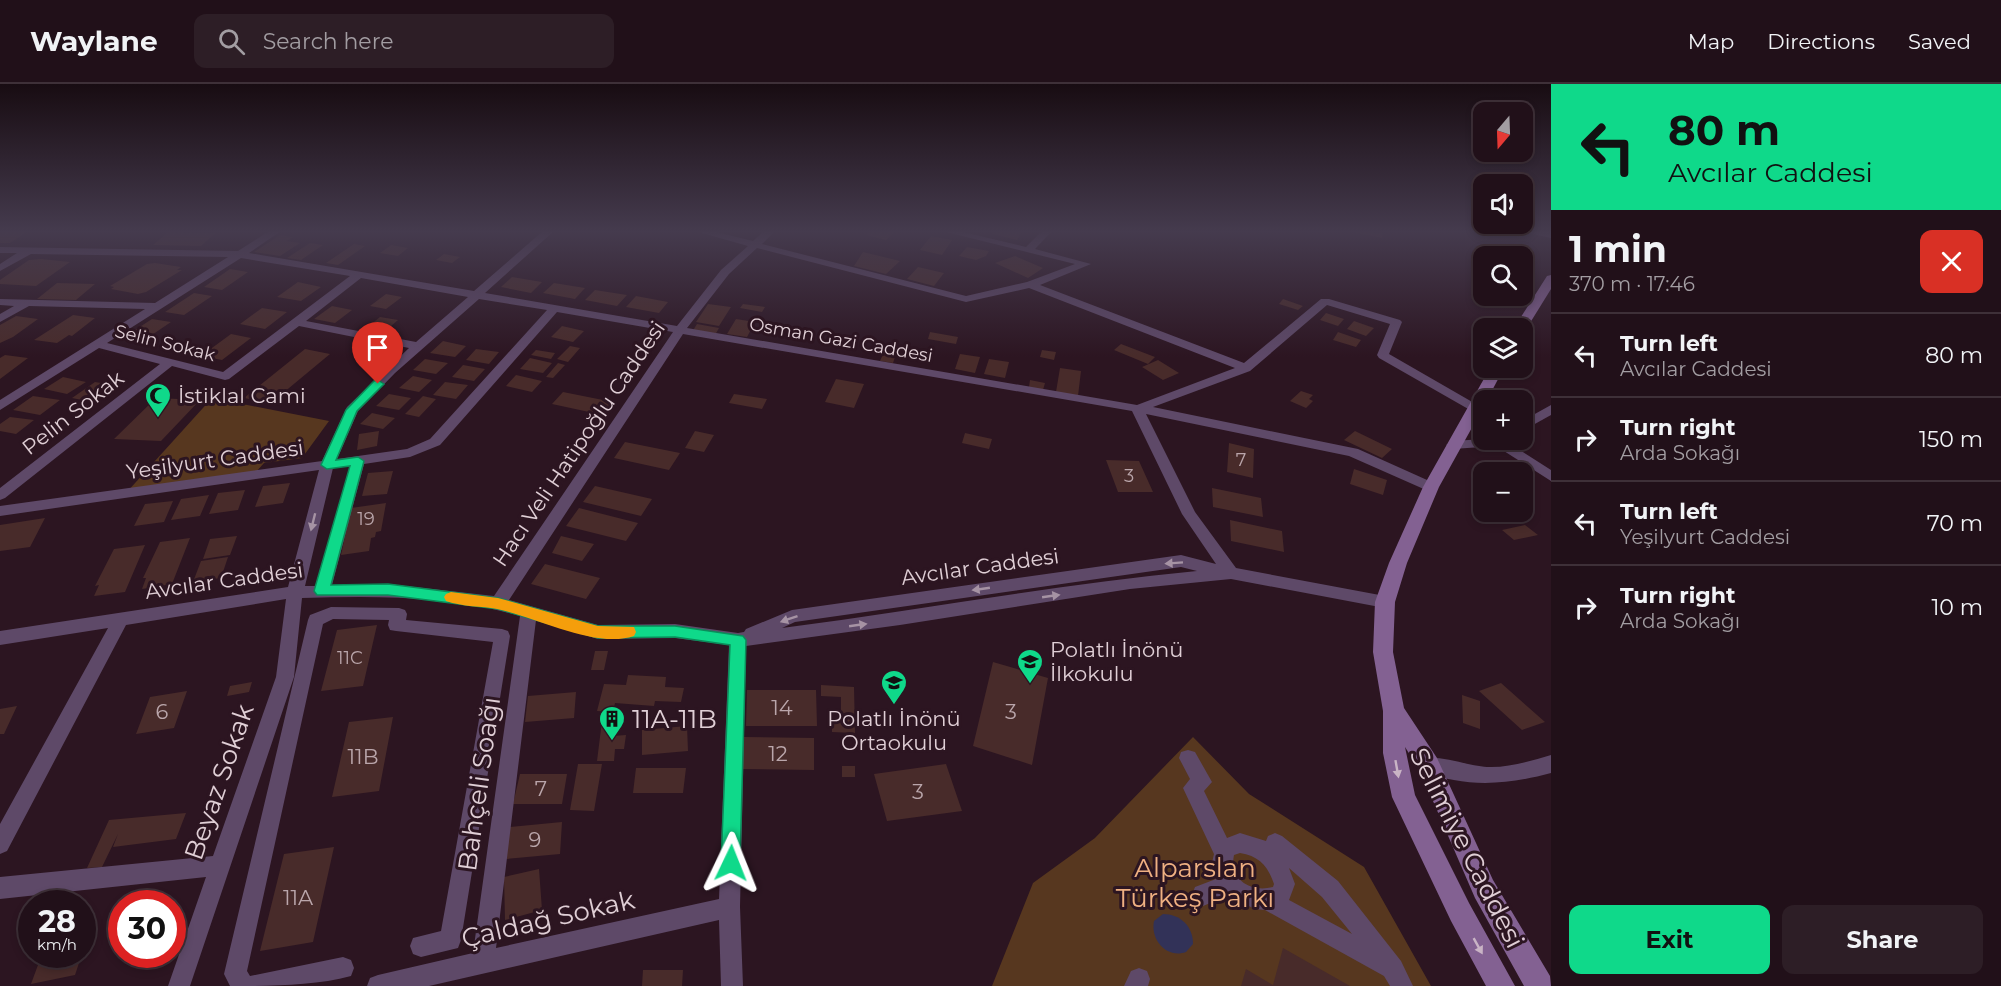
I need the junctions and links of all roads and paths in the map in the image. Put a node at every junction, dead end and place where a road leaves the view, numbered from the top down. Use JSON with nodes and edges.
{"nodes":[{"id":1,"x":208,"y":273,"type":"edge"},
{"id":2,"x":348,"y":273,"type":"edge"},
{"id":3,"x":500,"y":273,"type":"edge"},
{"id":4,"x":724,"y":273,"type":"edge"},
{"id":5,"x":862,"y":273,"type":"edge"},
{"id":6,"x":1062,"y":273,"type":"edge"},
{"id":7,"x":359,"y":275,"type":"junction"},
{"id":8,"x":1551,"y":279,"type":"edge"},
{"id":9,"x":1030,"y":285,"type":"junction"},
{"id":10,"x":474,"y":296,"type":"junction"},
{"id":11,"x":1536,"y":300,"type":"junction"},
{"id":12,"x":0,"y":302,"type":"edge"},
{"id":13,"x":28,"y":302,"type":"junction"},
{"id":14,"x":1551,"y":304,"type":"edge"},
{"id":15,"x":155,"y":306,"type":"junction"},
{"id":16,"x":554,"y":309,"type":"junction"},
{"id":17,"x":1526,"y":318,"type":"edge"},
{"id":18,"x":0,"y":319,"type":"edge"},
{"id":19,"x":296,"y":322,"type":"junction"},
{"id":20,"x":679,"y":331,"type":"junction"},
{"id":21,"x":96,"y":344,"type":"junction"},
{"id":22,"x":418,"y":346,"type":"junction"},
{"id":23,"x":170,"y":362,"type":"junction"},
{"id":24,"x":1246,"y":368,"type":"junction"},
{"id":25,"x":1473,"y":405,"type":"edge"},
{"id":26,"x":0,"y":406,"type":"edge"},
{"id":27,"x":1137,"y":409,"type":"junction"},
{"id":28,"x":1551,"y":409,"type":"edge"},
{"id":29,"x":1473,"y":410,"type":"edge"},
{"id":30,"x":1533,"y":420,"type":"edge"},
{"id":31,"x":1473,"y":443,"type":"edge"},
{"id":32,"x":1453,"y":445,"type":"junction"},
{"id":33,"x":1514,"y":450,"type":"edge"},
{"id":34,"x":358,"y":461,"type":"junction"},
{"id":35,"x":327,"y":465,"type":"junction"},
{"id":36,"x":1551,"y":476,"type":"edge"},
{"id":37,"x":1431,"y":487,"type":"junction"},
{"id":38,"x":0,"y":495,"type":"edge"},
{"id":39,"x":0,"y":511,"type":"edge"},
{"id":40,"x":1231,"y":573,"type":"junction"},
{"id":41,"x":322,"y":591,"type":"junction"},
{"id":42,"x":296,"y":592,"type":"junction"},
{"id":43,"x":1385,"y":602,"type":"junction"},
{"id":44,"x":498,"y":603,"type":"junction"},
{"id":45,"x":529,"y":612,"type":"junction"},
{"id":46,"x":121,"y":619,"type":"junction"},
{"id":47,"x":0,"y":638,"type":"edge"},
{"id":48,"x":738,"y":640,"type":"junction"},
{"id":49,"x":1394,"y":711,"type":"junction"},
{"id":50,"x":1188,"y":758,"type":"dead end"},
{"id":51,"x":1551,"y":764,"type":"edge"},
{"id":52,"x":1429,"y":765,"type":"junction"},
{"id":53,"x":0,"y":844,"type":"edge"},
{"id":54,"x":1223,"y":852,"type":"junction"},
{"id":55,"x":1270,"y":855,"type":"junction"},
{"id":56,"x":221,"y":866,"type":"junction"},
{"id":57,"x":1230,"y":884,"type":"junction"},
{"id":58,"x":0,"y":888,"type":"edge"},
{"id":59,"x":1203,"y":895,"type":"dead end"},
{"id":60,"x":1269,"y":900,"type":"junction"},
{"id":61,"x":729,"y":907,"type":"junction"},
{"id":62,"x":421,"y":946,"type":"dead end"},
{"id":63,"x":483,"y":964,"type":"junction"},
{"id":64,"x":344,"y":968,"type":"dead end"},
{"id":65,"x":1398,"y":978,"type":"edge"},
{"id":66,"x":179,"y":986,"type":"edge"},
{"id":67,"x":244,"y":986,"type":"edge"},
{"id":68,"x":253,"y":986,"type":"edge"},
{"id":69,"x":378,"y":986,"type":"edge"},
{"id":70,"x":732,"y":986,"type":"edge"},
{"id":71,"x":1501,"y":986,"type":"edge"},
{"id":72,"x":1540,"y":986,"type":"edge"}],
"edges":[{"from":1,"to":15,"type":"street"},
{"from":2,"to":7,"type":"street","name":"Osman Gazi Caddesi"},
{"from":3,"to":10,"type":"street","name":"Beyaz Sokak"},
{"from":4,"to":20,"type":"street","name":"Hacı Veli Hatipoğlu Caddesi"},
{"from":5,"to":9,"type":"street"},
{"from":6,"to":9,"type":"street"},
{"from":7,"to":10,"type":"street","name":"Osman Gazi Caddesi"},
{"from":7,"to":19,"type":"street"},
{"from":8,"to":11,"type":"street"},
{"from":9,"to":24,"type":"street"},
{"from":10,"to":16,"type":"street","name":"Osman Gazi Caddesi"},
{"from":10,"to":22,"type":"street","name":"Beyaz Sokak"},
{"from":11,"to":14,"type":"street"},
{"from":11,"to":17,"type":"street"},
{"from":12,"to":13,"type":"street"},
{"from":13,"to":15,"type":"street"},
{"from":13,"to":18,"type":"street"},
{"from":15,"to":21,"type":"street"},
{"from":16,"to":20,"type":"street","name":"Osman Gazi Caddesi"},
{"from":16,"to":34,"type":"street","name":"Yeşilyurt Caddesi"},
{"from":19,"to":22,"type":"street"},
{"from":19,"to":23,"type":"street","name":"Selin Sokak"},
{"from":20,"to":27,"type":"street","name":"Osman Gazi Caddesi"},
{"from":20,"to":44,"type":"street","name":"Hacı Veli Hatipoğlu Caddesi"},
{"from":21,"to":23,"type":"street","name":"Selin Sokak"},
{"from":21,"to":26,"type":"street"},
{"from":22,"to":35,"type":"street","name":"Beyaz Sokak"},
{"from":23,"to":38,"type":"street","name":"Pelin Sokak"},
{"from":24,"to":25,"type":"street"},
{"from":24,"to":27,"type":"street"},
{"from":27,"to":37,"type":"street","name":"Osman Gazi Caddesi"},
{"from":27,"to":40,"type":"street"},
{"from":28,"to":30,"type":"street"},
{"from":29,"to":32,"type":"street","name":"Selimiye Caddesi"},
{"from":31,"to":32,"type":"street"},
{"from":32,"to":37,"type":"street","name":"Selimiye Caddesi"},
{"from":33,"to":36,"type":"street"},
{"from":34,"to":35,"type":"street","name":"Yeşilyurt Caddesi"},
{"from":34,"to":41,"type":"street"},
{"from":35,"to":39,"type":"street","name":"Yeşilyurt Caddesi"},
{"from":35,"to":42,"type":"street","name":"Beyaz Sokak","one_way":true},
{"from":37,"to":43,"type":"street","name":"Selimiye Caddesi"},
{"from":40,"to":43,"type":"street","name":"Avcılar Caddesi"},
{"from":40,"to":48,"type":"street","name":"Avcılar Caddesi"},
{"from":41,"to":42,"type":"street","name":"Avcılar Caddesi"},
{"from":41,"to":44,"type":"street","name":"Avcılar Caddesi"},
{"from":42,"to":46,"type":"street","name":"Avcılar Caddesi"},
{"from":42,"to":56,"type":"street","name":"Beyaz Sokak"},
{"from":43,"to":49,"type":"street","name":"Selimiye Caddesi"},
{"from":44,"to":45,"type":"street","name":"Avcılar Caddesi"},
{"from":45,"to":48,"type":"street","name":"Avcılar Caddesi"},
{"from":45,"to":63,"type":"street","name":"Bahçeli Soağı"},
{"from":46,"to":47,"type":"street","name":"Avcılar Caddesi"},
{"from":46,"to":53,"type":"street"},
{"from":48,"to":61,"type":"street"},
{"from":49,"to":52,"type":"street","name":"Selimiye Caddesi"},
{"from":49,"to":71,"type":"street","name":"Selimiye Caddesi","one_way":true},
{"from":50,"to":54,"type":"street"},
{"from":51,"to":52,"type":"street"},
{"from":52,"to":72,"type":"street","name":"Selimiye Caddesi"},
{"from":54,"to":55,"type":"street"},
{"from":54,"to":57,"type":"street"},
{"from":55,"to":60,"type":"street"},
{"from":55,"to":65,"type":"street"},
{"from":56,"to":58,"type":"street"},
{"from":56,"to":66,"type":"street","name":"Beyaz Sokak"},
{"from":57,"to":59,"type":"street"},
{"from":57,"to":60,"type":"street"},
{"from":60,"to":65,"type":"street"},
{"from":61,"to":63,"type":"street","name":"Çaldağ Sokak"},
{"from":61,"to":70,"type":"street"},
{"from":62,"to":67,"type":"street"},
{"from":63,"to":69,"type":"street","name":"Çaldağ Sokak"},
{"from":64,"to":68,"type":"street"}]}
